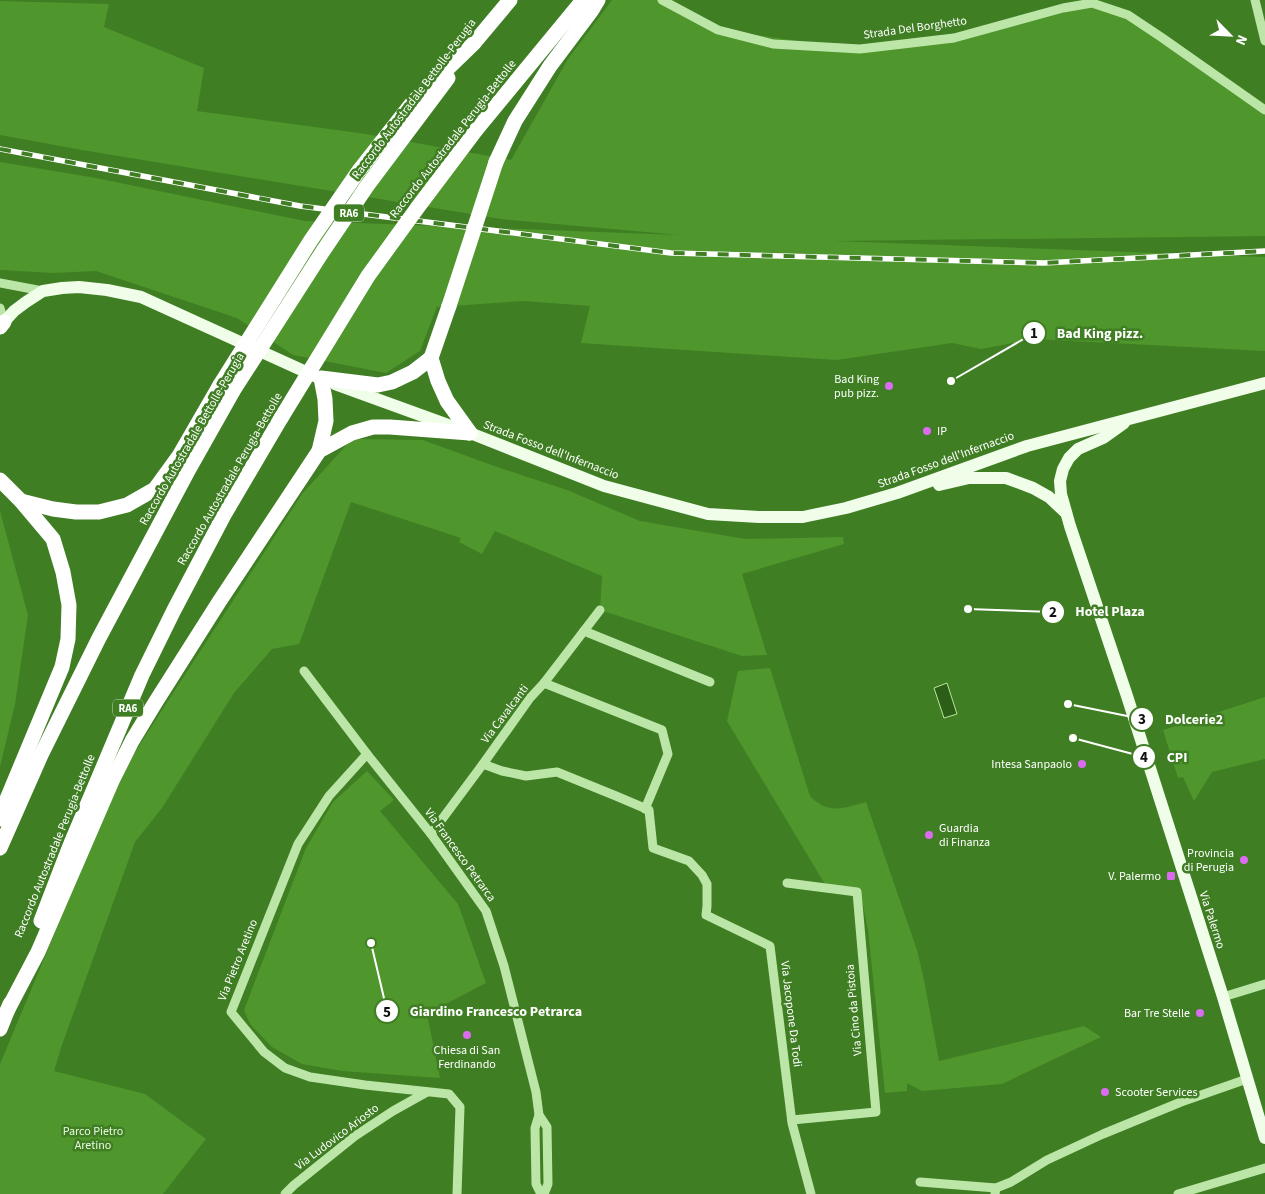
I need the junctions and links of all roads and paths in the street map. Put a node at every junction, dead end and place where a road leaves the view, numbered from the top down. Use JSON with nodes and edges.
{"nodes":[{"id":1,"x":510,"y":0,"type":"edge"},
{"id":2,"x":662,"y":0,"type":"edge"},
{"id":3,"x":1255,"y":0,"type":"edge"},
{"id":4,"x":1089,"y":2,"type":"edge"},
{"id":5,"x":591,"y":3,"type":"edge"},
{"id":6,"x":1265,"y":41,"type":"edge"},
{"id":7,"x":1265,"y":110,"type":"edge"},
{"id":8,"x":0,"y":283,"type":"edge"},
{"id":9,"x":42,"y":291,"type":"junction"},
{"id":10,"x":1,"y":320,"type":"edge"},
{"id":11,"x":431,"y":358,"type":"junction"},
{"id":12,"x":321,"y":378,"type":"junction"},
{"id":13,"x":1265,"y":383,"type":"edge"},
{"id":14,"x":227,"y":388,"type":"junction"},
{"id":15,"x":1129,"y":419,"type":"junction"},
{"id":16,"x":470,"y":433,"type":"junction"},
{"id":17,"x":319,"y":451,"type":"junction"},
{"id":18,"x":0,"y":480,"type":"edge"},
{"id":19,"x":897,"y":493,"type":"junction"},
{"id":20,"x":21,"y":501,"type":"junction"},
{"id":21,"x":1066,"y":513,"type":"junction"},
{"id":22,"x":600,"y":610,"type":"dead end"},
{"id":23,"x":584,"y":631,"type":"junction"},
{"id":24,"x":304,"y":672,"type":"dead end"},
{"id":25,"x":710,"y":682,"type":"dead end"},
{"id":26,"x":544,"y":683,"type":"junction"},
{"id":27,"x":367,"y":754,"type":"junction"},
{"id":28,"x":484,"y":764,"type":"junction"},
{"id":29,"x":645,"y":808,"type":"junction"},
{"id":30,"x":0,"y":819,"type":"edge"},
{"id":31,"x":431,"y":834,"type":"junction"},
{"id":32,"x":0,"y":848,"type":"edge"},
{"id":33,"x":787,"y":882,"type":"dead end"},
{"id":34,"x":1265,"y":984,"type":"edge"},
{"id":35,"x":1223,"y":997,"type":"junction"},
{"id":36,"x":6,"y":1013,"type":"junction"},
{"id":37,"x":0,"y":1029,"type":"edge"},
{"id":38,"x":1246,"y":1079,"type":"junction"},
{"id":39,"x":427,"y":1092,"type":"junction"},
{"id":40,"x":792,"y":1120,"type":"junction"},
{"id":41,"x":1265,"y":1138,"type":"edge"},
{"id":42,"x":1265,"y":1168,"type":"edge"},
{"id":43,"x":920,"y":1182,"type":"dead end"},
{"id":44,"x":996,"y":1191,"type":"edge"},
{"id":45,"x":285,"y":1194,"type":"edge"},
{"id":46,"x":457,"y":1194,"type":"edge"},
{"id":47,"x":542,"y":1194,"type":"edge"},
{"id":48,"x":811,"y":1194,"type":"edge"},
{"id":49,"x":1178,"y":1194,"type":"edge"}],
"edges":[{"from":1,"to":14,"type":"highway","name":"Raccordo Autostradale Bettolle-Perugia","number":"RA6","bridge":true},
{"from":2,"to":4,"type":"street","name":"Strada Del Borghetto"},
{"from":3,"to":6,"type":"street"},
{"from":4,"to":7,"type":"street","name":"Strada Del Borghetto"},
{"from":5,"to":11,"type":"highway","bridge":true},
{"from":5,"to":36,"type":"highway","name":"Raccordo Autostradale Perugia-Bettolle","number":"RA6","bridge":true},
{"from":8,"to":9,"type":"street","name":"Strada Fosso dell'Infernaccio"},
{"from":9,"to":10,"type":"main road","name":"Strada Fosso dell'Infernaccio"},
{"from":9,"to":12,"type":"main road","name":"Strada Fosso dell'Infernaccio"},
{"from":11,"to":12,"type":"highway"},
{"from":11,"to":16,"type":"highway"},
{"from":12,"to":16,"type":"main road","name":"Strada Fosso dell'Infernaccio"},
{"from":12,"to":17,"type":"highway"},
{"from":13,"to":15,"type":"main road","name":"Strada Fosso dell'Infernaccio"},
{"from":14,"to":20,"type":"highway"},
{"from":14,"to":32,"type":"highway","name":"Raccordo Autostradale Bettolle-Perugia","number":"RA6"},
{"from":15,"to":19,"type":"main road","name":"Strada Fosso dell'Infernaccio"},
{"from":15,"to":21,"type":"main road","name":"Via Palermo"},
{"from":16,"to":17,"type":"highway"},
{"from":16,"to":19,"type":"main road","name":"Strada Fosso dell'Infernaccio"},
{"from":17,"to":36,"type":"highway"},
{"from":18,"to":20,"type":"highway"},
{"from":19,"to":21,"type":"main road"},
{"from":20,"to":30,"type":"highway"},
{"from":21,"to":35,"type":"main road","name":"Via Palermo"},
{"from":22,"to":23,"type":"street","name":"Via Cavalcanti"},
{"from":23,"to":25,"type":"street"},
{"from":23,"to":26,"type":"street","name":"Via Cavalcanti"},
{"from":24,"to":27,"type":"street","name":"Via Francesco Petrarca"},
{"from":26,"to":28,"type":"street","name":"Via Cavalcanti"},
{"from":26,"to":29,"type":"street"},
{"from":27,"to":31,"type":"street","name":"Via Francesco Petrarca"},
{"from":27,"to":39,"type":"street","name":"Via Pietro Aretino"},
{"from":28,"to":29,"type":"street"},
{"from":28,"to":31,"type":"street","name":"Via Cavalcanti"},
{"from":29,"to":40,"type":"street","name":"Via Jacopone Da Todi"},
{"from":31,"to":47,"type":"street","name":"Via Francesco Petrarca"},
{"from":33,"to":40,"type":"street","name":"Via Cino da Pistoia"},
{"from":34,"to":35,"type":"street"},
{"from":35,"to":38,"type":"main road","name":"Via Palermo"},
{"from":36,"to":37,"type":"highway","name":"Raccordo Autostradale Perugia-Bettolle","number":"RA6"},
{"from":38,"to":41,"type":"main road","name":"Via Palermo"},
{"from":38,"to":44,"type":"street"},
{"from":39,"to":45,"type":"street","name":"Via Ludovico Ariosto"},
{"from":39,"to":46,"type":"street"},
{"from":40,"to":48,"type":"street","name":"Via Jacopone Da Todi"},
{"from":42,"to":49,"type":"street"},
{"from":43,"to":44,"type":"street"}]}
